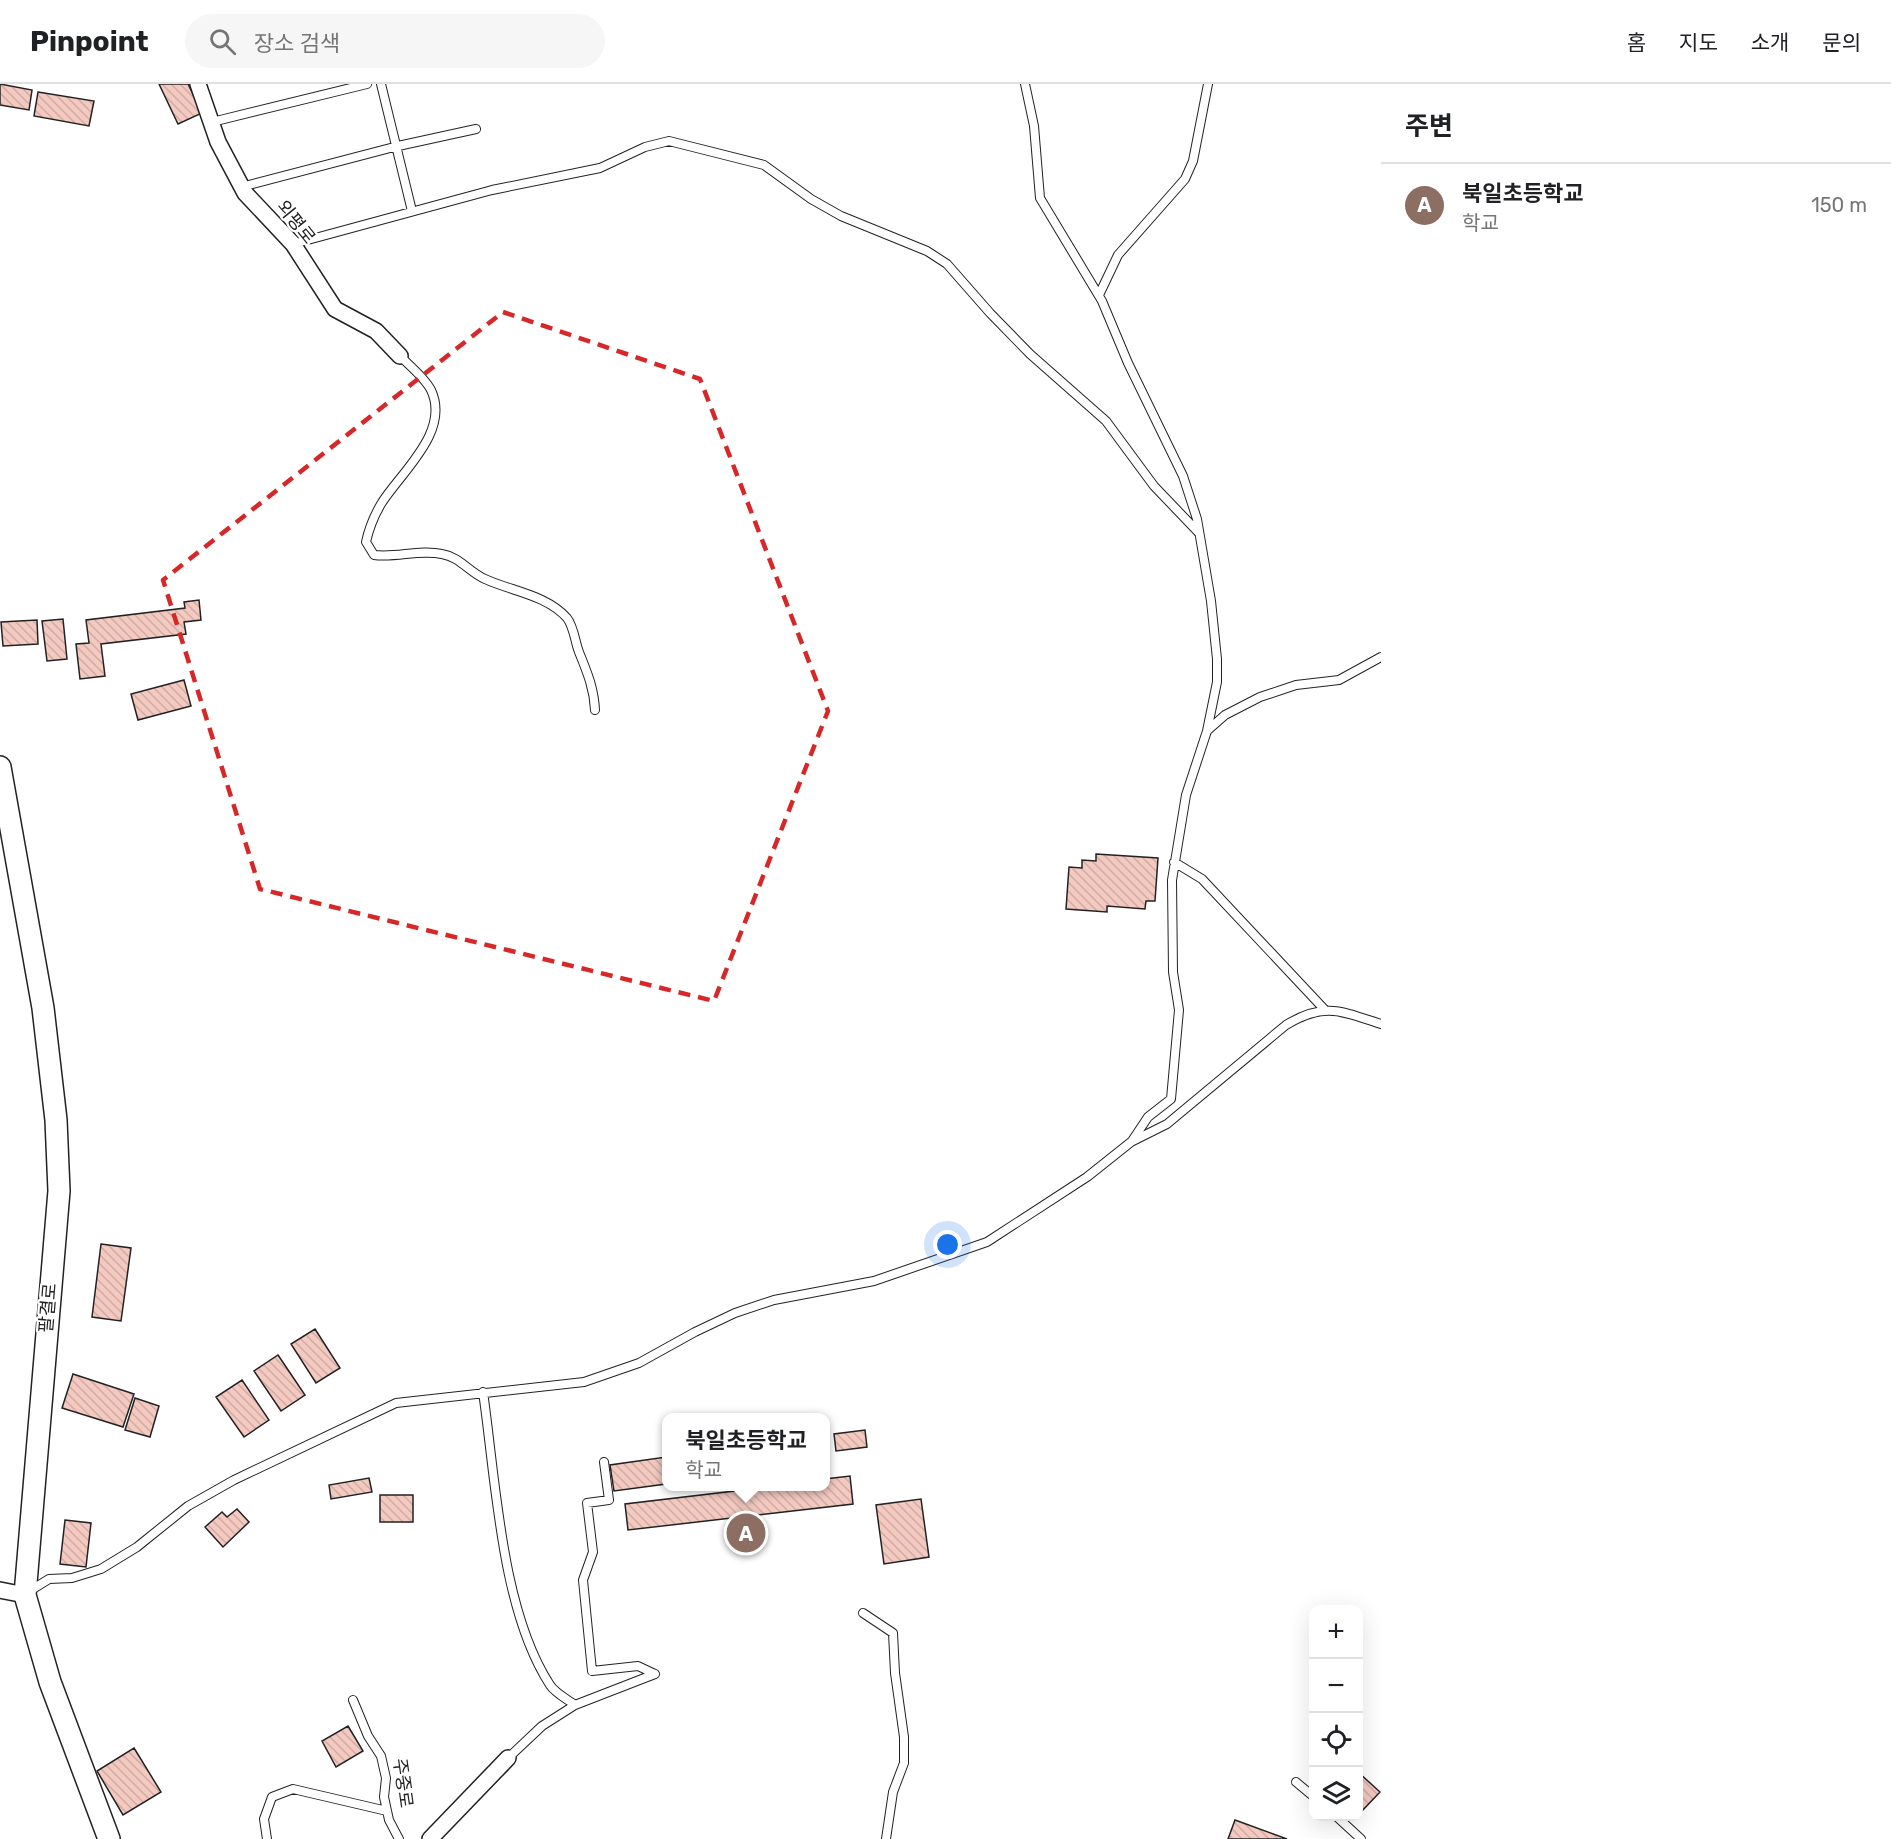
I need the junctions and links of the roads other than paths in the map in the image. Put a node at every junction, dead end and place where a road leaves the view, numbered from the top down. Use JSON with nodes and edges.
{"nodes":[{"id":1,"x":198,"y":84,"type":"edge"},
{"id":2,"x":367,"y":84,"type":"edge"},
{"id":3,"x":381,"y":84,"type":"edge"},
{"id":4,"x":1025,"y":84,"type":"edge"},
{"id":5,"x":1208,"y":84,"type":"edge"},
{"id":6,"x":212,"y":122,"type":"junction"},
{"id":7,"x":476,"y":129,"type":"dead end"},
{"id":8,"x":398,"y":146,"type":"junction"},
{"id":9,"x":241,"y":187,"type":"junction"},
{"id":10,"x":412,"y":211,"type":"junction"},
{"id":11,"x":293,"y":244,"type":"junction"},
{"id":12,"x":1099,"y":295,"type":"junction"},
{"id":13,"x":400,"y":356,"type":"joint"},
{"id":14,"x":1200,"y":534,"type":"junction"},
{"id":15,"x":1381,"y":657,"type":"edge"},
{"id":16,"x":595,"y":710,"type":"dead end"},
{"id":17,"x":1207,"y":731,"type":"junction"},
{"id":18,"x":0,"y":767,"type":"edge"},
{"id":19,"x":1174,"y":862,"type":"junction"},
{"id":20,"x":1325,"y":1010,"type":"junction"},
{"id":21,"x":1381,"y":1024,"type":"edge"},
{"id":22,"x":1131,"y":1142,"type":"junction"},
{"id":23,"x":483,"y":1392,"type":"junction"},
{"id":24,"x":604,"y":1462,"type":"dead end"},
{"id":25,"x":0,"y":1590,"type":"edge"},
{"id":26,"x":25,"y":1595,"type":"junction"},
{"id":27,"x":863,"y":1613,"type":"dead end"},
{"id":28,"x":353,"y":1700,"type":"dead end"},
{"id":29,"x":575,"y":1705,"type":"junction"},
{"id":30,"x":508,"y":1758,"type":"joint"},
{"id":31,"x":1296,"y":1782,"type":"dead end"},
{"id":32,"x":1309,"y":1793,"type":"edge"},
{"id":33,"x":387,"y":1811,"type":"junction"},
{"id":34,"x":1341,"y":1821,"type":"edge"},
{"id":35,"x":109,"y":1839,"type":"edge"},
{"id":36,"x":267,"y":1839,"type":"edge"},
{"id":37,"x":399,"y":1839,"type":"edge"},
{"id":38,"x":430,"y":1839,"type":"edge"},
{"id":39,"x":886,"y":1839,"type":"edge"},
{"id":40,"x":1361,"y":1839,"type":"edge"}],
"edges":[{"from":1,"to":6,"type":"street","name":"외평로"},
{"from":2,"to":6,"type":"lane"},
{"from":3,"to":8,"type":"lane"},
{"from":4,"to":12,"type":"lane"},
{"from":5,"to":12,"type":"lane"},
{"from":6,"to":9,"type":"street","name":"외평로"},
{"from":7,"to":8,"type":"lane"},
{"from":8,"to":9,"type":"lane"},
{"from":8,"to":10,"type":"lane"},
{"from":9,"to":11,"type":"street","name":"외평로"},
{"from":10,"to":11,"type":"lane"},
{"from":10,"to":14,"type":"lane"},
{"from":11,"to":13,"type":"street","name":"외평로"},
{"from":12,"to":14,"type":"lane"},
{"from":13,"to":16,"type":"lane"},
{"from":14,"to":17,"type":"lane"},
{"from":15,"to":17,"type":"lane"},
{"from":17,"to":19,"type":"lane"},
{"from":18,"to":26,"type":"street","name":"팔결로"},
{"from":19,"to":20,"type":"lane"},
{"from":19,"to":22,"type":"lane"},
{"from":20,"to":21,"type":"lane"},
{"from":20,"to":22,"type":"lane"},
{"from":22,"to":23,"type":"lane"},
{"from":23,"to":26,"type":"lane"},
{"from":23,"to":29,"type":"lane"},
{"from":24,"to":29,"type":"lane"},
{"from":25,"to":26,"type":"street"},
{"from":26,"to":35,"type":"street","name":"팔결로"},
{"from":27,"to":39,"type":"lane"},
{"from":28,"to":33,"type":"lane","name":"주중로"},
{"from":29,"to":30,"type":"lane"},
{"from":30,"to":38,"type":"street"},
{"from":31,"to":32,"type":"lane"},
{"from":33,"to":36,"type":"lane"},
{"from":33,"to":37,"type":"lane","name":"주중로"},
{"from":34,"to":40,"type":"lane"}]}
